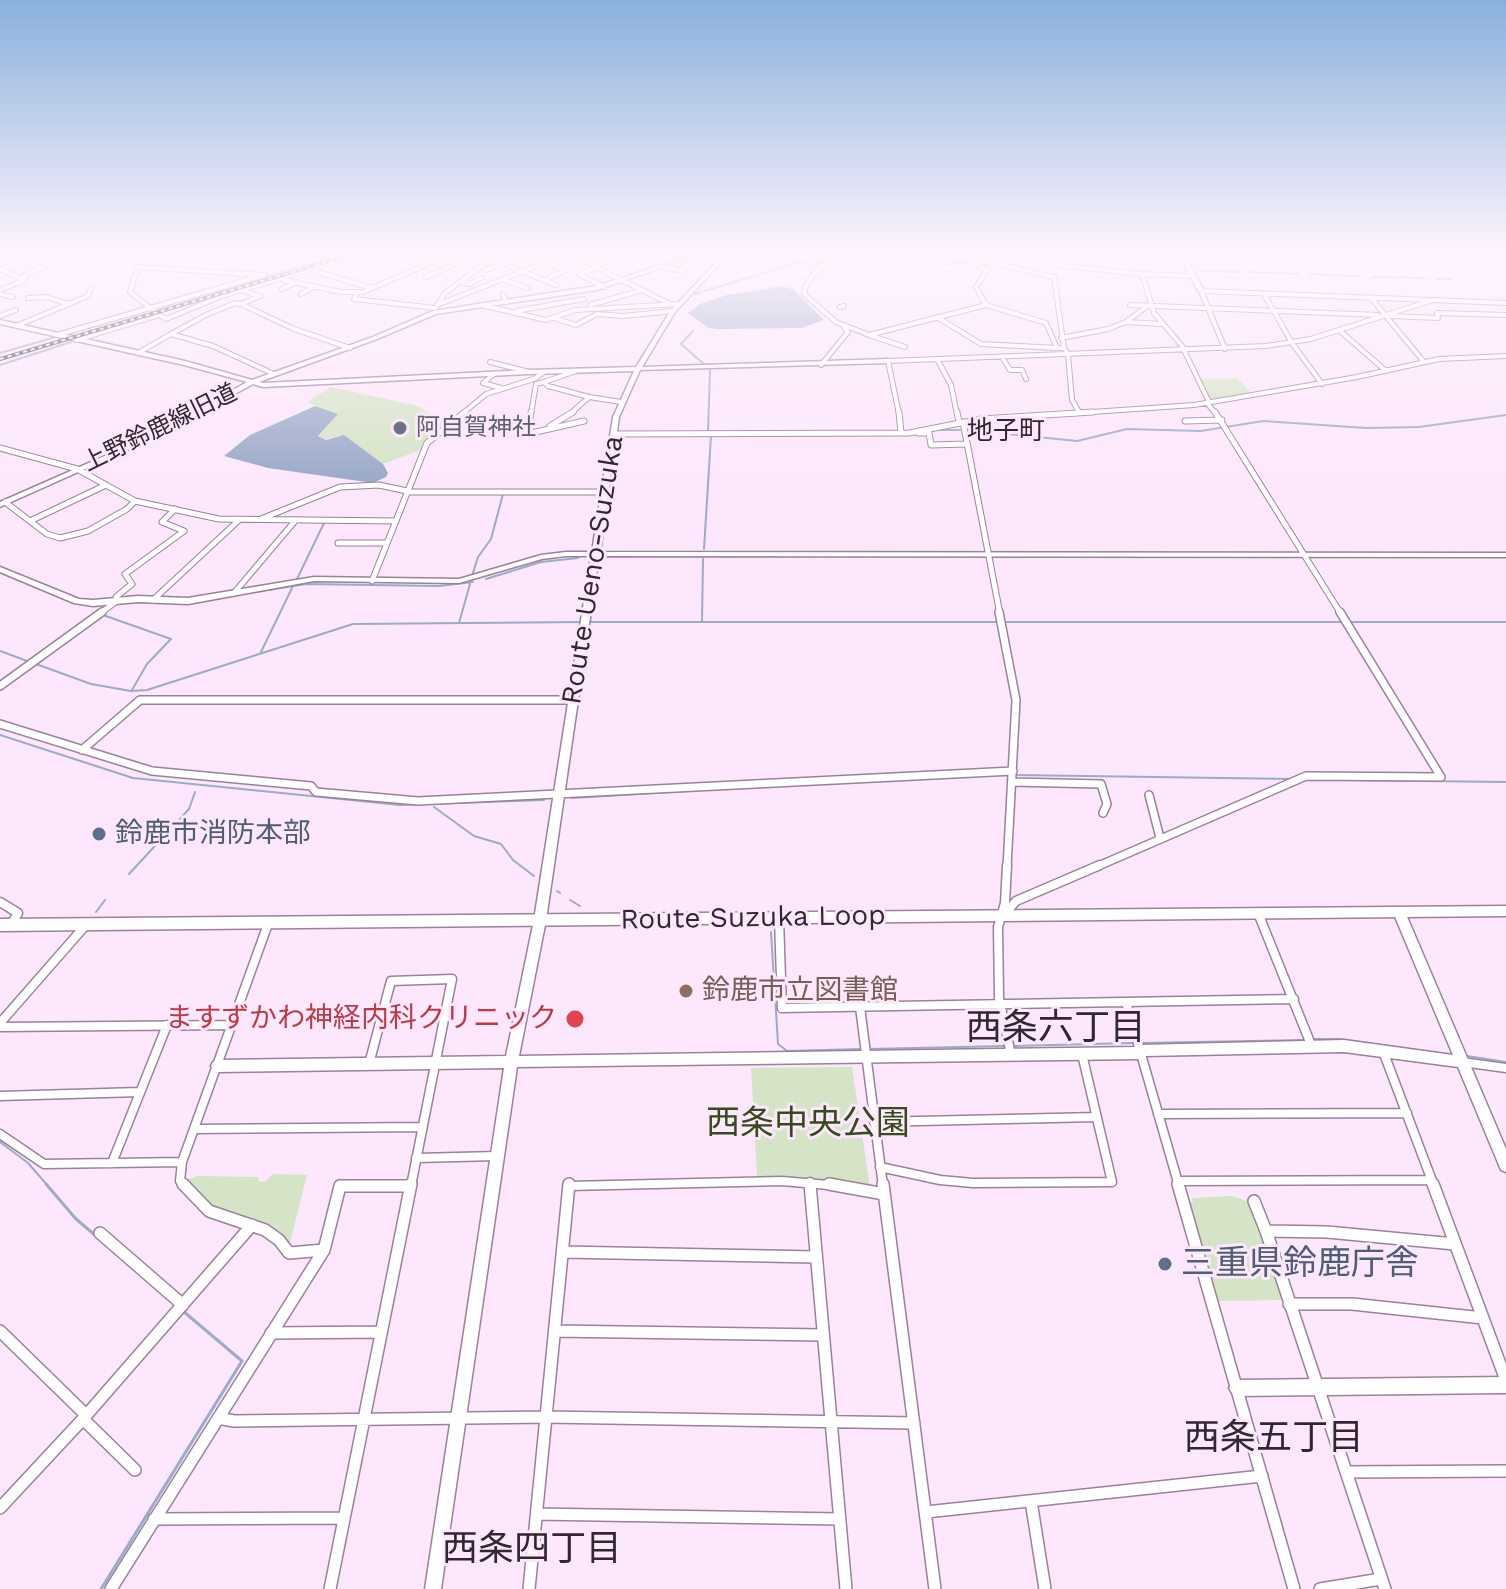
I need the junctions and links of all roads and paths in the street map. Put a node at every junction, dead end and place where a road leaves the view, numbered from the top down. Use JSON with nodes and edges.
{"nodes":[{"id":1,"x":25,"y":328,"type":"edge"},
{"id":2,"x":88,"y":328,"type":"edge"},
{"id":3,"x":107,"y":328,"type":"edge"},
{"id":4,"x":182,"y":328,"type":"edge"},
{"id":5,"x":292,"y":328,"type":"edge"},
{"id":6,"x":393,"y":328,"type":"edge"},
{"id":7,"x":661,"y":328,"type":"edge"},
{"id":8,"x":845,"y":328,"type":"edge"},
{"id":9,"x":849,"y":328,"type":"edge"},
{"id":10,"x":895,"y":328,"type":"edge"},
{"id":11,"x":955,"y":328,"type":"edge"},
{"id":12,"x":1049,"y":328,"type":"edge"},
{"id":13,"x":1061,"y":328,"type":"edge"},
{"id":14,"x":1110,"y":328,"type":"edge"},
{"id":15,"x":1166,"y":328,"type":"edge"},
{"id":16,"x":1216,"y":328,"type":"edge"},
{"id":17,"x":1284,"y":328,"type":"edge"},
{"id":18,"x":1345,"y":328,"type":"edge"},
{"id":19,"x":1395,"y":328,"type":"edge"},
{"id":20,"x":1339,"y":330,"type":"junction"},
{"id":21,"x":171,"y":334,"type":"junction"},
{"id":22,"x":869,"y":335,"type":"junction"},
{"id":23,"x":59,"y":336,"type":"junction"},
{"id":24,"x":1061,"y":338,"type":"junction"},
{"id":25,"x":76,"y":340,"type":"junction"},
{"id":26,"x":1292,"y":343,"type":"junction"},
{"id":27,"x":905,"y":347,"type":"dead end"},
{"id":28,"x":350,"y":348,"type":"junction"},
{"id":29,"x":1061,"y":348,"type":"junction"},
{"id":30,"x":1225,"y":349,"type":"junction"},
{"id":31,"x":1184,"y":350,"type":"junction"},
{"id":32,"x":138,"y":353,"type":"junction"},
{"id":33,"x":1068,"y":354,"type":"junction"},
{"id":34,"x":1506,"y":356,"type":"edge"},
{"id":35,"x":1002,"y":357,"type":"junction"},
{"id":36,"x":937,"y":359,"type":"junction"},
{"id":37,"x":888,"y":361,"type":"junction"},
{"id":38,"x":490,"y":362,"type":"dead end"},
{"id":39,"x":1424,"y":362,"type":"junction"},
{"id":40,"x":821,"y":365,"type":"junction"},
{"id":41,"x":637,"y":370,"type":"junction"},
{"id":42,"x":576,"y":371,"type":"junction"},
{"id":43,"x":1386,"y":371,"type":"junction"},
{"id":44,"x":529,"y":372,"type":"junction"},
{"id":45,"x":544,"y":372,"type":"junction"},
{"id":46,"x":274,"y":374,"type":"junction"},
{"id":47,"x":494,"y":374,"type":"junction"},
{"id":48,"x":1026,"y":379,"type":"dead end"},
{"id":49,"x":544,"y":382,"type":"junction"},
{"id":50,"x":250,"y":383,"type":"junction"},
{"id":51,"x":1322,"y":384,"type":"junction"},
{"id":52,"x":503,"y":388,"type":"junction"},
{"id":53,"x":589,"y":397,"type":"junction"},
{"id":54,"x":621,"y":402,"type":"junction"},
{"id":55,"x":1208,"y":402,"type":"junction"},
{"id":56,"x":1079,"y":412,"type":"junction"},
{"id":57,"x":584,"y":421,"type":"dead end"},
{"id":58,"x":1185,"y":421,"type":"dead end"},
{"id":59,"x":961,"y":422,"type":"junction"},
{"id":60,"x":1225,"y":425,"type":"junction"},
{"id":61,"x":545,"y":429,"type":"junction"},
{"id":62,"x":901,"y":432,"type":"junction"},
{"id":63,"x":909,"y":433,"type":"junction"},
{"id":64,"x":613,"y":434,"type":"junction"},
{"id":65,"x":966,"y":444,"type":"junction"},
{"id":66,"x":0,"y":448,"type":"edge"},
{"id":67,"x":77,"y":469,"type":"junction"},
{"id":68,"x":106,"y":485,"type":"junction"},
{"id":69,"x":407,"y":492,"type":"junction"},
{"id":70,"x":605,"y":492,"type":"junction"},
{"id":71,"x":135,"y":501,"type":"junction"},
{"id":72,"x":2,"y":503,"type":"edge"},
{"id":73,"x":175,"y":509,"type":"junction"},
{"id":74,"x":239,"y":520,"type":"junction"},
{"id":75,"x":259,"y":520,"type":"junction"},
{"id":76,"x":30,"y":521,"type":"junction"},
{"id":77,"x":295,"y":521,"type":"junction"},
{"id":78,"x":396,"y":521,"type":"junction"},
{"id":79,"x":338,"y":543,"type":"dead end"},
{"id":80,"x":387,"y":543,"type":"junction"},
{"id":81,"x":595,"y":554,"type":"junction"},
{"id":82,"x":988,"y":555,"type":"junction"},
{"id":83,"x":1303,"y":555,"type":"junction"},
{"id":84,"x":1506,"y":555,"type":"edge"},
{"id":85,"x":0,"y":569,"type":"edge"},
{"id":86,"x":372,"y":581,"type":"junction"},
{"id":87,"x":234,"y":593,"type":"junction"},
{"id":88,"x":153,"y":600,"type":"junction"},
{"id":89,"x":117,"y":601,"type":"junction"},
{"id":90,"x":0,"y":686,"type":"edge"},
{"id":91,"x":573,"y":700,"type":"junction"},
{"id":92,"x":0,"y":724,"type":"edge"},
{"id":93,"x":82,"y":750,"type":"junction"},
{"id":94,"x":1013,"y":776,"type":"junction"},
{"id":95,"x":559,"y":794,"type":"junction"},
{"id":96,"x":1149,"y":795,"type":"dead end"},
{"id":97,"x":1103,"y":813,"type":"dead end"},
{"id":98,"x":1160,"y":838,"type":"junction"},
{"id":99,"x":0,"y":902,"type":"edge"},
{"id":100,"x":1506,"y":911,"type":"edge"},
{"id":101,"x":1399,"y":912,"type":"junction"},
{"id":102,"x":1258,"y":913,"type":"junction"},
{"id":103,"x":1004,"y":915,"type":"junction"},
{"id":104,"x":779,"y":919,"type":"junction"},
{"id":105,"x":540,"y":920,"type":"junction"},
{"id":106,"x":86,"y":924,"type":"junction"},
{"id":107,"x":268,"y":924,"type":"junction"},
{"id":108,"x":6,"y":925,"type":"edge"},
{"id":109,"x":1294,"y":999,"type":"junction"},
{"id":110,"x":1126,"y":1002,"type":"junction"},
{"id":111,"x":1000,"y":1004,"type":"junction"},
{"id":112,"x":860,"y":1007,"type":"junction"},
{"id":113,"x":0,"y":1025,"type":"edge"},
{"id":114,"x":167,"y":1025,"type":"junction"},
{"id":115,"x":231,"y":1025,"type":"junction"},
{"id":116,"x":1312,"y":1046,"type":"junction"},
{"id":117,"x":1383,"y":1051,"type":"junction"},
{"id":118,"x":1140,"y":1052,"type":"junction"},
{"id":119,"x":1010,"y":1053,"type":"junction"},
{"id":120,"x":1081,"y":1053,"type":"junction"},
{"id":121,"x":1460,"y":1056,"type":"junction"},
{"id":122,"x":866,"y":1057,"type":"junction"},
{"id":123,"x":511,"y":1063,"type":"junction"},
{"id":124,"x":369,"y":1064,"type":"junction"},
{"id":125,"x":435,"y":1064,"type":"junction"},
{"id":126,"x":217,"y":1066,"type":"junction"},
{"id":127,"x":1506,"y":1068,"type":"edge"},
{"id":128,"x":140,"y":1092,"type":"junction"},
{"id":129,"x":0,"y":1096,"type":"edge"},
{"id":130,"x":1407,"y":1113,"type":"junction"},
{"id":131,"x":1158,"y":1114,"type":"junction"},
{"id":132,"x":1097,"y":1117,"type":"junction"},
{"id":133,"x":874,"y":1122,"type":"junction"},
{"id":134,"x":422,"y":1127,"type":"junction"},
{"id":135,"x":194,"y":1129,"type":"junction"},
{"id":136,"x":0,"y":1134,"type":"edge"},
{"id":137,"x":497,"y":1156,"type":"junction"},
{"id":138,"x":416,"y":1158,"type":"junction"},
{"id":139,"x":182,"y":1162,"type":"junction"},
{"id":140,"x":112,"y":1163,"type":"junction"},
{"id":141,"x":1506,"y":1165,"type":"edge"},
{"id":142,"x":880,"y":1167,"type":"junction"},
{"id":143,"x":1432,"y":1180,"type":"junction"},
{"id":144,"x":1177,"y":1181,"type":"junction"},
{"id":145,"x":810,"y":1182,"type":"junction"},
{"id":146,"x":410,"y":1186,"type":"junction"},
{"id":147,"x":884,"y":1194,"type":"junction"},
{"id":148,"x":1254,"y":1201,"type":"dead end"},
{"id":149,"x":252,"y":1225,"type":"junction"},
{"id":150,"x":1266,"y":1231,"type":"junction"},
{"id":151,"x":100,"y":1233,"type":"dead end"},
{"id":152,"x":1455,"y":1244,"type":"junction"},
{"id":153,"x":324,"y":1250,"type":"junction"},
{"id":154,"x":563,"y":1252,"type":"junction"},
{"id":155,"x":816,"y":1257,"type":"junction"},
{"id":156,"x":1289,"y":1304,"type":"junction"},
{"id":157,"x":180,"y":1308,"type":"junction"},
{"id":158,"x":1483,"y":1318,"type":"junction"},
{"id":159,"x":0,"y":1331,"type":"edge"},
{"id":160,"x":555,"y":1331,"type":"junction"},
{"id":161,"x":380,"y":1332,"type":"junction"},
{"id":162,"x":271,"y":1333,"type":"junction"},
{"id":163,"x":822,"y":1335,"type":"junction"},
{"id":164,"x":1506,"y":1383,"type":"edge"},
{"id":165,"x":1317,"y":1387,"type":"junction"},
{"id":166,"x":1237,"y":1388,"type":"junction"},
{"id":167,"x":84,"y":1416,"type":"junction"},
{"id":168,"x":458,"y":1417,"type":"junction"},
{"id":169,"x":546,"y":1417,"type":"junction"},
{"id":170,"x":218,"y":1418,"type":"junction"},
{"id":171,"x":364,"y":1419,"type":"junction"},
{"id":172,"x":830,"y":1421,"type":"junction"},
{"id":173,"x":914,"y":1423,"type":"junction"},
{"id":174,"x":135,"y":1470,"type":"dead end"},
{"id":175,"x":1506,"y":1471,"type":"edge"},
{"id":176,"x":1346,"y":1472,"type":"junction"},
{"id":177,"x":1262,"y":1476,"type":"junction"},
{"id":178,"x":1031,"y":1501,"type":"junction"},
{"id":179,"x":0,"y":1508,"type":"edge"},
{"id":180,"x":926,"y":1512,"type":"junction"},
{"id":181,"x":537,"y":1514,"type":"junction"},
{"id":182,"x":342,"y":1518,"type":"junction"},
{"id":183,"x":154,"y":1519,"type":"junction"},
{"id":184,"x":839,"y":1519,"type":"junction"},
{"id":185,"x":1383,"y":1584,"type":"edge"},
{"id":186,"x":111,"y":1589,"type":"edge"},
{"id":187,"x":330,"y":1589,"type":"edge"},
{"id":188,"x":433,"y":1589,"type":"edge"},
{"id":189,"x":529,"y":1589,"type":"edge"},
{"id":190,"x":846,"y":1589,"type":"edge"},
{"id":191,"x":935,"y":1589,"type":"edge"},
{"id":192,"x":1045,"y":1589,"type":"edge"},
{"id":193,"x":1294,"y":1589,"type":"edge"},
{"id":194,"x":1320,"y":1589,"type":"edge"}],
"edges":[{"from":1,"to":23,"type":"street"},
{"from":2,"to":23,"type":"street"},
{"from":3,"to":25,"type":"street"},
{"from":4,"to":21,"type":"street"},
{"from":5,"to":28,"type":"street"},
{"from":6,"to":28,"type":"street","name":"上野鈴鹿線旧道"},
{"from":7,"to":41,"type":"street","name":"Route Ueno-Suzuka"},
{"from":8,"to":40,"type":"street"},
{"from":9,"to":22,"type":"street"},
{"from":10,"to":22,"type":"street"},
{"from":11,"to":29,"type":"street"},
{"from":12,"to":29,"type":"street"},
{"from":13,"to":24,"type":"street"},
{"from":14,"to":24,"type":"street"},
{"from":15,"to":31,"type":"street"},
{"from":16,"to":30,"type":"street"},
{"from":17,"to":26,"type":"street"},
{"from":18,"to":20,"type":"street"},
{"from":19,"to":39,"type":"street"},
{"from":20,"to":26,"type":"street"},
{"from":20,"to":43,"type":"street"},
{"from":21,"to":32,"type":"street"},
{"from":21,"to":46,"type":"street"},
{"from":22,"to":27,"type":"street"},
{"from":23,"to":25,"type":"street"},
{"from":24,"to":29,"type":"street"},
{"from":25,"to":32,"type":"street"},
{"from":26,"to":30,"type":"street"},
{"from":26,"to":51,"type":"street"},
{"from":28,"to":46,"type":"street","name":"上野鈴鹿線旧道"},
{"from":29,"to":33,"type":"street"},
{"from":30,"to":31,"type":"street"},
{"from":31,"to":33,"type":"street"},
{"from":31,"to":55,"type":"street"},
{"from":32,"to":50,"type":"street"},
{"from":33,"to":35,"type":"street"},
{"from":33,"to":56,"type":"street"},
{"from":34,"to":39,"type":"street"},
{"from":35,"to":36,"type":"street"},
{"from":35,"to":48,"type":"street"},
{"from":36,"to":37,"type":"street"},
{"from":36,"to":59,"type":"street"},
{"from":37,"to":40,"type":"street"},
{"from":37,"to":62,"type":"street"},
{"from":38,"to":44,"type":"street"},
{"from":39,"to":43,"type":"street"},
{"from":40,"to":41,"type":"street"},
{"from":41,"to":42,"type":"street"},
{"from":41,"to":54,"type":"street","name":"Route Ueno-Suzuka"},
{"from":42,"to":45,"type":"street"},
{"from":42,"to":49,"type":"street"},
{"from":43,"to":51,"type":"street"},
{"from":44,"to":45,"type":"street"},
{"from":44,"to":47,"type":"street"},
{"from":45,"to":52,"type":"street"},
{"from":46,"to":50,"type":"street","name":"上野鈴鹿線旧道"},
{"from":47,"to":50,"type":"street"},
{"from":47,"to":52,"type":"street"},
{"from":49,"to":53,"type":"street"},
{"from":49,"to":61,"type":"street"},
{"from":50,"to":67,"type":"street","name":"上野鈴鹿線旧道"},
{"from":51,"to":55,"type":"street"},
{"from":52,"to":69,"type":"street"},
{"from":53,"to":54,"type":"street"},
{"from":53,"to":61,"type":"street"},
{"from":54,"to":64,"type":"street","name":"Route Ueno-Suzuka"},
{"from":55,"to":56,"type":"street"},
{"from":55,"to":60,"type":"street"},
{"from":56,"to":59,"type":"street"},
{"from":57,"to":61,"type":"street"},
{"from":58,"to":60,"type":"street"},
{"from":59,"to":63,"type":"street"},
{"from":59,"to":65,"type":"street"},
{"from":60,"to":83,"type":"street"},
{"from":62,"to":63,"type":"street"},
{"from":62,"to":64,"type":"street"},
{"from":63,"to":65,"type":"street"},
{"from":64,"to":70,"type":"street","name":"Route Ueno-Suzuka"},
{"from":65,"to":82,"type":"street"},
{"from":66,"to":67,"type":"street"},
{"from":67,"to":68,"type":"street"},
{"from":67,"to":72,"type":"street","name":"上野鈴鹿線旧道"},
{"from":68,"to":71,"type":"street"},
{"from":68,"to":76,"type":"street"},
{"from":69,"to":70,"type":"street"},
{"from":69,"to":75,"type":"street"},
{"from":69,"to":78,"type":"street"},
{"from":70,"to":81,"type":"street","name":"Route Ueno-Suzuka"},
{"from":71,"to":73,"type":"street"},
{"from":71,"to":76,"type":"street"},
{"from":72,"to":76,"type":"street"},
{"from":73,"to":74,"type":"street"},
{"from":73,"to":89,"type":"street"},
{"from":74,"to":75,"type":"street"},
{"from":74,"to":88,"type":"street"},
{"from":75,"to":77,"type":"street"},
{"from":77,"to":78,"type":"street"},
{"from":77,"to":87,"type":"street"},
{"from":78,"to":80,"type":"street"},
{"from":79,"to":80,"type":"street"},
{"from":80,"to":86,"type":"street"},
{"from":81,"to":82,"type":"street"},
{"from":81,"to":86,"type":"street"},
{"from":81,"to":91,"type":"street","name":"Route Ueno-Suzuka"},
{"from":82,"to":83,"type":"street"},
{"from":82,"to":94,"type":"street"},
{"from":83,"to":84,"type":"street"},
{"from":83,"to":98,"type":"street"},
{"from":85,"to":89,"type":"street"},
{"from":86,"to":87,"type":"street"},
{"from":87,"to":88,"type":"street"},
{"from":88,"to":89,"type":"street"},
{"from":89,"to":90,"type":"street"},
{"from":91,"to":93,"type":"street"},
{"from":91,"to":95,"type":"street","name":"Route Ueno-Suzuka"},
{"from":92,"to":93,"type":"street"},
{"from":93,"to":95,"type":"street"},
{"from":94,"to":95,"type":"street"},
{"from":94,"to":97,"type":"street"},
{"from":94,"to":103,"type":"street"},
{"from":95,"to":105,"type":"street","name":"Route Ueno-Suzuka"},
{"from":96,"to":98,"type":"street"},
{"from":98,"to":103,"type":"street"},
{"from":99,"to":108,"type":"street"},
{"from":100,"to":101,"type":"main road","name":"Route Suzuka Loop"},
{"from":101,"to":102,"type":"main road","name":"Route Suzuka Loop"},
{"from":101,"to":121,"type":"street"},
{"from":102,"to":103,"type":"main road","name":"Route Suzuka Loop"},
{"from":102,"to":109,"type":"street"},
{"from":103,"to":104,"type":"main road","name":"Route Suzuka Loop"},
{"from":103,"to":111,"type":"street"},
{"from":104,"to":105,"type":"main road","name":"Route Suzuka Loop"},
{"from":104,"to":112,"type":"street"},
{"from":105,"to":107,"type":"main road","name":"Route Suzuka Loop"},
{"from":105,"to":123,"type":"street","name":"Route Ueno-Suzuka"},
{"from":106,"to":107,"type":"main road","name":"Route Suzuka Loop"},
{"from":106,"to":108,"type":"main road","name":"Route Suzuka Loop"},
{"from":106,"to":113,"type":"street"},
{"from":107,"to":115,"type":"street"},
{"from":109,"to":110,"type":"street"},
{"from":109,"to":116,"type":"street"},
{"from":110,"to":111,"type":"street"},
{"from":110,"to":118,"type":"street"},
{"from":111,"to":112,"type":"street"},
{"from":111,"to":119,"type":"street"},
{"from":112,"to":122,"type":"street"},
{"from":113,"to":114,"type":"street"},
{"from":114,"to":115,"type":"street"},
{"from":114,"to":128,"type":"street"},
{"from":115,"to":126,"type":"street"},
{"from":116,"to":117,"type":"street"},
{"from":116,"to":118,"type":"street"},
{"from":117,"to":121,"type":"street"},
{"from":117,"to":130,"type":"street"},
{"from":118,"to":120,"type":"street"},
{"from":118,"to":131,"type":"street"},
{"from":119,"to":120,"type":"street"},
{"from":119,"to":122,"type":"street"},
{"from":120,"to":132,"type":"street"},
{"from":121,"to":127,"type":"street"},
{"from":121,"to":141,"type":"street"},
{"from":122,"to":123,"type":"street"},
{"from":122,"to":133,"type":"street"},
{"from":123,"to":125,"type":"street"},
{"from":123,"to":137,"type":"street","name":"Route Ueno-Suzuka"},
{"from":124,"to":125,"type":"street"},
{"from":124,"to":125,"type":"street"},
{"from":124,"to":126,"type":"street"},
{"from":125,"to":134,"type":"street"},
{"from":126,"to":135,"type":"street"},
{"from":128,"to":129,"type":"street"},
{"from":128,"to":140,"type":"street"},
{"from":130,"to":131,"type":"street"},
{"from":130,"to":143,"type":"street"},
{"from":131,"to":144,"type":"street"},
{"from":132,"to":133,"type":"street"},
{"from":132,"to":142,"type":"street"},
{"from":133,"to":142,"type":"street"},
{"from":134,"to":135,"type":"street"},
{"from":134,"to":138,"type":"street"},
{"from":135,"to":139,"type":"street"},
{"from":136,"to":140,"type":"street"},
{"from":137,"to":138,"type":"street"},
{"from":137,"to":168,"type":"street","name":"Route Ueno-Suzuka"},
{"from":138,"to":146,"type":"street"},
{"from":139,"to":140,"type":"street"},
{"from":139,"to":149,"type":"street"},
{"from":142,"to":147,"type":"street"},
{"from":143,"to":144,"type":"street"},
{"from":143,"to":152,"type":"street"},
{"from":144,"to":166,"type":"street"},
{"from":145,"to":147,"type":"street"},
{"from":145,"to":154,"type":"street"},
{"from":145,"to":155,"type":"street"},
{"from":146,"to":153,"type":"street"},
{"from":146,"to":161,"type":"street"},
{"from":147,"to":173,"type":"street"},
{"from":148,"to":150,"type":"street"},
{"from":149,"to":153,"type":"street"},
{"from":149,"to":157,"type":"street"},
{"from":150,"to":152,"type":"street"},
{"from":150,"to":156,"type":"street"},
{"from":151,"to":157,"type":"street"},
{"from":152,"to":158,"type":"street"},
{"from":153,"to":162,"type":"street"},
{"from":154,"to":155,"type":"street"},
{"from":154,"to":160,"type":"street"},
{"from":155,"to":163,"type":"street"},
{"from":156,"to":158,"type":"street"},
{"from":156,"to":165,"type":"street"},
{"from":157,"to":167,"type":"street"},
{"from":158,"to":164,"type":"street"},
{"from":159,"to":167,"type":"street"},
{"from":160,"to":163,"type":"street"},
{"from":160,"to":169,"type":"street"},
{"from":161,"to":162,"type":"street"},
{"from":161,"to":171,"type":"street"},
{"from":162,"to":170,"type":"street"},
{"from":163,"to":172,"type":"street"},
{"from":164,"to":165,"type":"street"},
{"from":165,"to":166,"type":"street"},
{"from":165,"to":176,"type":"street"},
{"from":166,"to":177,"type":"street"},
{"from":167,"to":174,"type":"street"},
{"from":167,"to":179,"type":"street"},
{"from":168,"to":169,"type":"street"},
{"from":168,"to":171,"type":"street"},
{"from":168,"to":188,"type":"street","name":"Route Ueno-Suzuka"},
{"from":169,"to":172,"type":"street"},
{"from":169,"to":181,"type":"street"},
{"from":170,"to":171,"type":"street"},
{"from":170,"to":183,"type":"street"},
{"from":171,"to":182,"type":"street"},
{"from":172,"to":173,"type":"street"},
{"from":172,"to":184,"type":"street"},
{"from":173,"to":180,"type":"street"},
{"from":175,"to":176,"type":"street"},
{"from":176,"to":185,"type":"street"},
{"from":177,"to":178,"type":"street"},
{"from":177,"to":193,"type":"street"},
{"from":178,"to":180,"type":"street"},
{"from":178,"to":192,"type":"street"},
{"from":180,"to":191,"type":"street"},
{"from":181,"to":184,"type":"street"},
{"from":181,"to":189,"type":"street"},
{"from":182,"to":183,"type":"street"},
{"from":182,"to":187,"type":"street"},
{"from":183,"to":186,"type":"street"},
{"from":184,"to":190,"type":"street"},
{"from":185,"to":194,"type":"street"}]}
